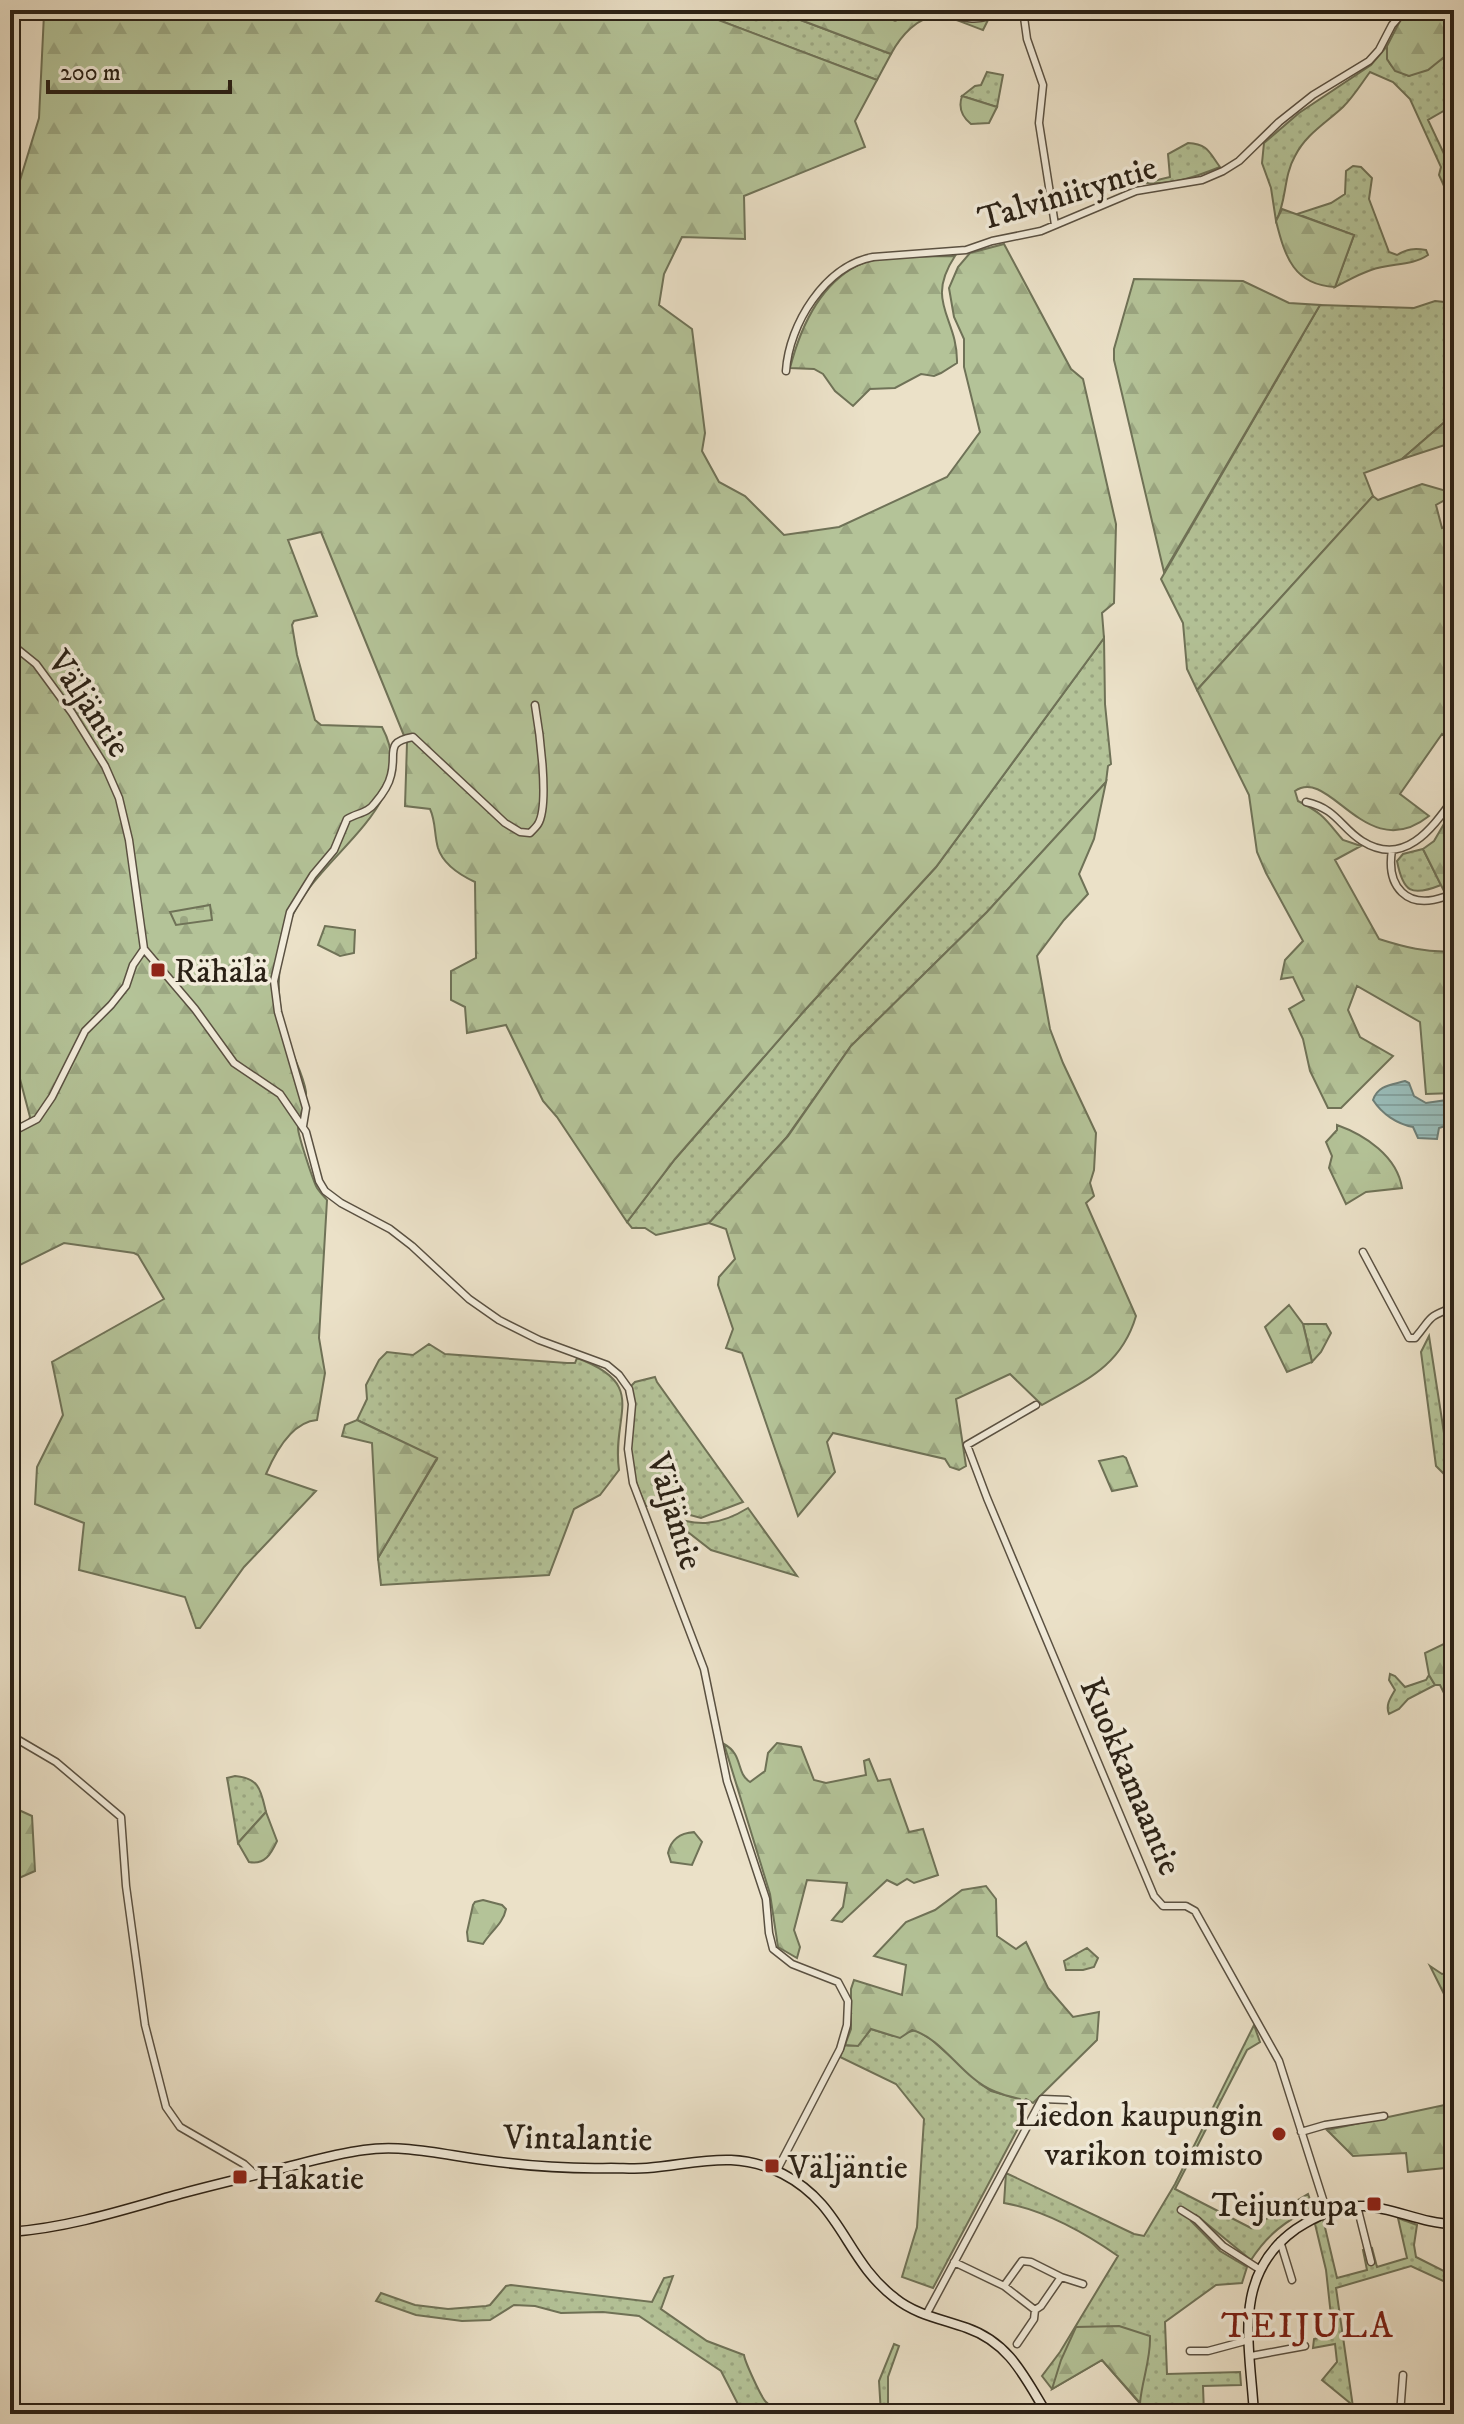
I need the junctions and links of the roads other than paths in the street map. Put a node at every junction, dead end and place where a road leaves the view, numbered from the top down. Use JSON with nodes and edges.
{"nodes":[{"id":1,"x":913,"y":10,"type":"edge"},
{"id":2,"x":937,"y":10,"type":"edge"},
{"id":3,"x":1000,"y":10,"type":"edge"},
{"id":4,"x":1023,"y":10,"type":"edge"},
{"id":5,"x":1411,"y":10,"type":"edge"},
{"id":6,"x":878,"y":12,"type":"edge"},
{"id":7,"x":1055,"y":225,"type":"junction"},
{"id":8,"x":786,"y":371,"type":"dead end"},
{"id":9,"x":10,"y":643,"type":"edge"},
{"id":10,"x":535,"y":705,"type":"dead end"},
{"id":11,"x":1454,"y":798,"type":"edge"},
{"id":12,"x":1306,"y":802,"type":"dead end"},
{"id":13,"x":1392,"y":850,"type":"junction"},
{"id":14,"x":1444,"y":897,"type":"dead end"},
{"id":15,"x":144,"y":949,"type":"junction"},
{"id":16,"x":303,"y":1126,"type":"junction"},
{"id":17,"x":10,"y":1133,"type":"edge"},
{"id":18,"x":1363,"y":1252,"type":"dead end"},
{"id":19,"x":1454,"y":1307,"type":"edge"},
{"id":20,"x":1036,"y":1405,"type":"dead end"},
{"id":21,"x":10,"y":1735,"type":"edge"},
{"id":22,"x":1068,"y":2100,"type":"dead end"},
{"id":23,"x":1384,"y":2116,"type":"dead end"},
{"id":24,"x":1301,"y":2132,"type":"junction"},
{"id":25,"x":777,"y":2170,"type":"junction"},
{"id":26,"x":256,"y":2175,"type":"junction"},
{"id":27,"x":1357,"y":2206,"type":"junction"},
{"id":28,"x":1181,"y":2210,"type":"dead end"},
{"id":29,"x":1327,"y":2212,"type":"junction"},
{"id":30,"x":1454,"y":2224,"type":"edge"},
{"id":31,"x":10,"y":2232,"type":"edge"},
{"id":32,"x":1280,"y":2241,"type":"junction"},
{"id":33,"x":954,"y":2262,"type":"junction"},
{"id":34,"x":1371,"y":2262,"type":"dead end"},
{"id":35,"x":1256,"y":2267,"type":"junction"},
{"id":36,"x":1061,"y":2277,"type":"junction"},
{"id":37,"x":1292,"y":2280,"type":"dead end"},
{"id":38,"x":1083,"y":2284,"type":"dead end"},
{"id":39,"x":1004,"y":2286,"type":"junction"},
{"id":40,"x":1035,"y":2310,"type":"junction"},
{"id":41,"x":926,"y":2315,"type":"junction"},
{"id":42,"x":1250,"y":2340,"type":"junction"},
{"id":43,"x":1017,"y":2344,"type":"dead end"},
{"id":44,"x":1305,"y":2346,"type":"dead end"},
{"id":45,"x":1190,"y":2351,"type":"dead end"},
{"id":46,"x":1251,"y":2356,"type":"junction"},
{"id":47,"x":1403,"y":2375,"type":"dead end"},
{"id":48,"x":1047,"y":2414,"type":"edge"},
{"id":49,"x":1254,"y":2414,"type":"edge"},
{"id":50,"x":1400,"y":2414,"type":"edge"}],
"edges":[{"from":1,"to":6,"type":"street"},
{"from":2,"to":3,"type":"street"},
{"from":4,"to":7,"type":"street"},
{"from":5,"to":7,"type":"street","name":"Talviniityntie"},
{"from":7,"to":8,"type":"street","name":"Talviniityntie"},
{"from":9,"to":15,"type":"street","name":"Väljäntie"},
{"from":10,"to":16,"type":"street"},
{"from":11,"to":13,"type":"street"},
{"from":12,"to":13,"type":"street"},
{"from":13,"to":14,"type":"street"},
{"from":15,"to":16,"type":"street","name":"Väljäntie"},
{"from":15,"to":17,"type":"street"},
{"from":16,"to":25,"type":"street","name":"Väljäntie"},
{"from":18,"to":19,"type":"street"},
{"from":20,"to":24,"type":"street","name":"Kuokkamaantie"},
{"from":21,"to":26,"type":"street"},
{"from":22,"to":33,"type":"street"},
{"from":23,"to":24,"type":"street"},
{"from":24,"to":29,"type":"street","name":"Kuokkamaantie"},
{"from":25,"to":26,"type":"street","name":"Vintalantie"},
{"from":25,"to":41,"type":"street","name":"Vintalantie"},
{"from":26,"to":31,"type":"street","name":"Vintalantie"},
{"from":27,"to":29,"type":"street"},
{"from":27,"to":30,"type":"street"},
{"from":27,"to":34,"type":"street"},
{"from":28,"to":35,"type":"street"},
{"from":29,"to":32,"type":"street"},
{"from":32,"to":35,"type":"street"},
{"from":32,"to":37,"type":"street"},
{"from":33,"to":39,"type":"street"},
{"from":33,"to":41,"type":"street"},
{"from":35,"to":42,"type":"street"},
{"from":36,"to":38,"type":"street"},
{"from":36,"to":39,"type":"street"},
{"from":36,"to":40,"type":"street"},
{"from":39,"to":40,"type":"street"},
{"from":40,"to":43,"type":"street"},
{"from":41,"to":48,"type":"street","name":"Vintalantie"},
{"from":42,"to":45,"type":"street"},
{"from":42,"to":46,"type":"street"},
{"from":44,"to":46,"type":"street"},
{"from":46,"to":49,"type":"street"},
{"from":47,"to":50,"type":"street"}]}
